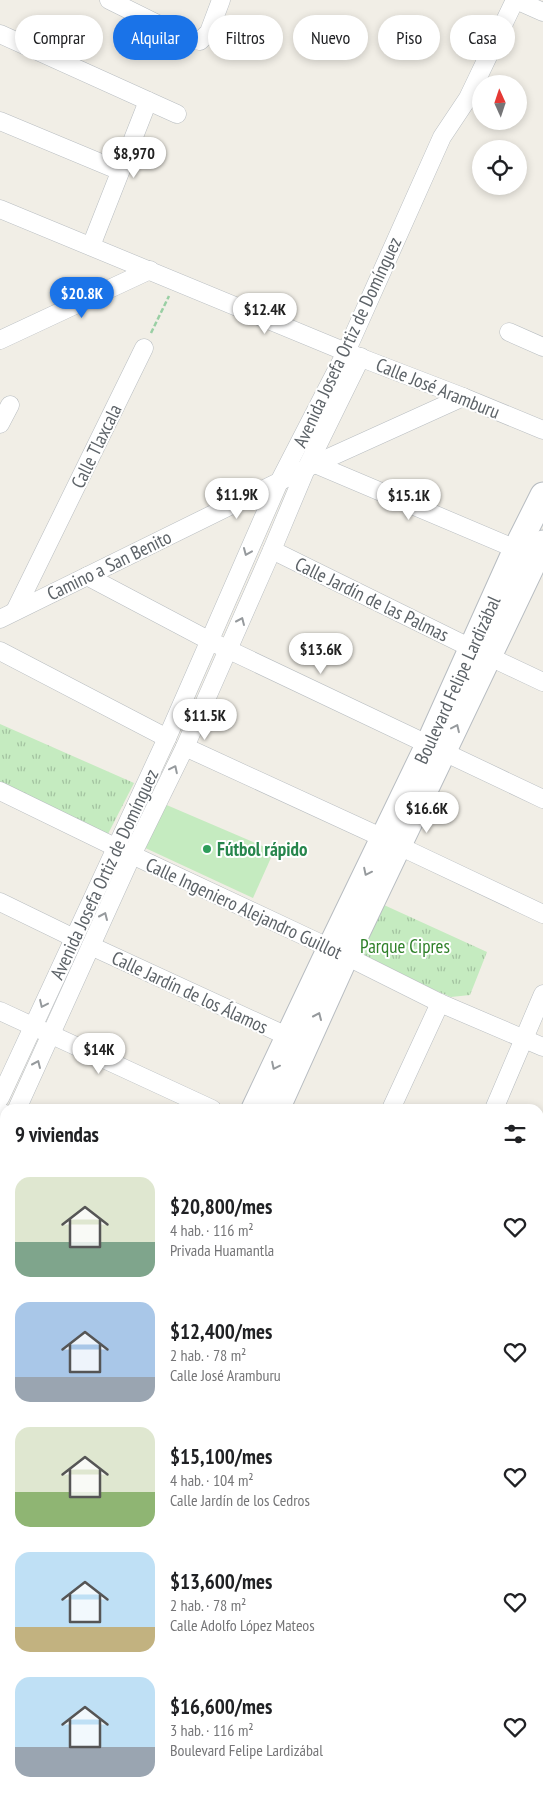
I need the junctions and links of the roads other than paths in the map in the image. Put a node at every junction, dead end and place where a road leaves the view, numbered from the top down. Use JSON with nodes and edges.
{"nodes":[{"id":1,"x":109,"y":0,"type":"edge"},
{"id":2,"x":221,"y":0,"type":"edge"},
{"id":3,"x":515,"y":0,"type":"edge"},
{"id":4,"x":543,"y":12,"type":"edge"},
{"id":5,"x":0,"y":34,"type":"edge"},
{"id":6,"x":148,"y":101,"type":"junction"},
{"id":7,"x":178,"y":114,"type":"dead end"},
{"id":8,"x":0,"y":121,"type":"edge"},
{"id":9,"x":120,"y":171,"type":"junction"},
{"id":10,"x":0,"y":209,"type":"edge"},
{"id":11,"x":91,"y":246,"type":"junction"},
{"id":12,"x":150,"y":270,"type":"junction"},
{"id":13,"x":509,"y":332,"type":"dead end"},
{"id":14,"x":0,"y":340,"type":"edge"},
{"id":15,"x":543,"y":347,"type":"edge"},
{"id":16,"x":144,"y":348,"type":"road end"},
{"id":17,"x":353,"y":355,"type":"junction"},
{"id":18,"x":463,"y":397,"type":"junction"},
{"id":19,"x":10,"y":405,"type":"dead end"},
{"id":20,"x":0,"y":424,"type":"edge"},
{"id":21,"x":543,"y":430,"type":"edge"},
{"id":22,"x":310,"y":466,"type":"junction"},
{"id":23,"x":279,"y":482,"type":"junction"},
{"id":24,"x":543,"y":495,"type":"edge"},
{"id":25,"x":272,"y":550,"type":"junction"},
{"id":26,"x":534,"y":556,"type":"edge"},
{"id":27,"x":87,"y":576,"type":"junction"},
{"id":28,"x":7,"y":615,"type":"edge"},
{"id":29,"x":210,"y":640,"type":"junction"},
{"id":30,"x":229,"y":649,"type":"junction"},
{"id":31,"x":0,"y":651,"type":"edge"},
{"id":32,"x":480,"y":653,"type":"junction"},
{"id":33,"x":543,"y":682,"type":"edge"},
{"id":34,"x":167,"y":738,"type":"junction"},
{"id":35,"x":185,"y":747,"type":"junction"},
{"id":36,"x":436,"y":748,"type":"junction"},
{"id":37,"x":0,"y":791,"type":"edge"},
{"id":38,"x":543,"y":799,"type":"edge"},
{"id":39,"x":391,"y":842,"type":"junction"},
{"id":40,"x":115,"y":847,"type":"junction"},
{"id":41,"x":132,"y":855,"type":"junction"},
{"id":42,"x":0,"y":902,"type":"edge"},
{"id":43,"x":543,"y":914,"type":"edge"},
{"id":44,"x":74,"y":938,"type":"junction"},
{"id":45,"x":91,"y":946,"type":"junction"},
{"id":46,"x":338,"y":952,"type":"junction"},
{"id":47,"x":543,"y":994,"type":"edge"},
{"id":48,"x":440,"y":1003,"type":"junction"},
{"id":49,"x":0,"y":1011,"type":"edge"},
{"id":50,"x":33,"y":1026,"type":"junction"},
{"id":51,"x":50,"y":1035,"type":"junction"},
{"id":52,"x":289,"y":1037,"type":"junction"},
{"id":53,"x":523,"y":1039,"type":"junction"},
{"id":54,"x":543,"y":1047,"type":"edge"},
{"id":55,"x":0,"y":1098,"type":"edge"},
{"id":56,"x":19,"y":1104,"type":"edge"},
{"id":57,"x":201,"y":1104,"type":"edge"},
{"id":58,"x":256,"y":1104,"type":"edge"},
{"id":59,"x":279,"y":1104,"type":"edge"},
{"id":60,"x":393,"y":1104,"type":"edge"},
{"id":61,"x":496,"y":1104,"type":"edge"}],
"edges":[{"from":1,"to":2,"type":"street"},
{"from":3,"to":4,"type":"street"},
{"from":3,"to":17,"type":"street","name":"Avenida Josefa Ortiz de Domínguez"},
{"from":5,"to":6,"type":"street"},
{"from":6,"to":7,"type":"street"},
{"from":6,"to":9,"type":"street"},
{"from":8,"to":9,"type":"street"},
{"from":9,"to":11,"type":"street"},
{"from":10,"to":11,"type":"street","name":"Calle José Aramburu"},
{"from":11,"to":12,"type":"street","name":"Calle José Aramburu"},
{"from":12,"to":14,"type":"street"},
{"from":12,"to":17,"type":"street","name":"Calle José Aramburu"},
{"from":13,"to":15,"type":"street"},
{"from":16,"to":28,"type":"street","name":"Calle Tlaxcala"},
{"from":17,"to":18,"type":"street","name":"Calle José Aramburu"},
{"from":17,"to":22,"type":"street","name":"Avenida Josefa Ortiz de Domínguez"},
{"from":17,"to":23,"type":"street","name":"Avenida Josefa Ortiz de Domínguez"},
{"from":18,"to":21,"type":"street","name":"Calle José Aramburu"},
{"from":18,"to":22,"type":"street","name":"Camino a San Benito"},
{"from":19,"to":20,"type":"street"},
{"from":22,"to":23,"type":"street","name":"Camino a San Benito"},
{"from":22,"to":25,"type":"street","name":"Avenida Josefa Ortiz de Domínguez"},
{"from":22,"to":26,"type":"street"},
{"from":23,"to":27,"type":"street","name":"Camino a San Benito"},
{"from":23,"to":29,"type":"street","name":"Avenida Josefa Ortiz de Domínguez","one_way":true},
{"from":24,"to":26,"type":"main road","name":"Boulevard Felipe Lardizábal"},
{"from":30,"to":25,"type":"street","name":"Avenida Josefa Ortiz de Domínguez","one_way":true},
{"from":25,"to":32,"type":"street","name":"Calle Jardín de las Palmas"},
{"from":26,"to":32,"type":"main road","name":"Boulevard Felipe Lardizábal"},
{"from":27,"to":28,"type":"street","name":"Camino a San Benito"},
{"from":27,"to":29,"type":"street"},
{"from":29,"to":30,"type":"street"},
{"from":29,"to":34,"type":"street","name":"Avenida Josefa Ortiz de Domínguez"},
{"from":30,"to":35,"type":"street","name":"Avenida Josefa Ortiz de Domínguez"},
{"from":30,"to":36,"type":"street"},
{"from":31,"to":34,"type":"street"},
{"from":32,"to":33,"type":"street","name":"Calle Jardín de las Palmas"},
{"from":32,"to":36,"type":"main road","name":"Boulevard Felipe Lardizábal"},
{"from":34,"to":40,"type":"street","name":"Avenida Josefa Ortiz de Domínguez"},
{"from":35,"to":39,"type":"street"},
{"from":41,"to":35,"type":"street","name":"Avenida Josefa Ortiz de Domínguez","one_way":true},
{"from":36,"to":38,"type":"street"},
{"from":36,"to":39,"type":"main road","name":"Boulevard Felipe Lardizábal"},
{"from":37,"to":40,"type":"street","name":"Calle Ingeniero Alejandro Guillot"},
{"from":39,"to":43,"type":"street"},
{"from":39,"to":46,"type":"main road","name":"Boulevard Felipe Lardizábal"},
{"from":40,"to":41,"type":"street","name":"Calle Ingeniero Alejandro Guillot"},
{"from":40,"to":44,"type":"street","name":"Avenida Josefa Ortiz de Domínguez"},
{"from":45,"to":41,"type":"street","name":"Avenida Josefa Ortiz de Domínguez","one_way":true},
{"from":41,"to":46,"type":"street","name":"Calle Ingeniero Alejandro Guillot"},
{"from":42,"to":44,"type":"street"},
{"from":44,"to":50,"type":"street","name":"Avenida Josefa Ortiz de Domínguez","one_way":true},
{"from":45,"to":51,"type":"street","name":"Avenida Josefa Ortiz de Domínguez"},
{"from":45,"to":52,"type":"street","name":"Calle Jardín de los Álamos"},
{"from":46,"to":48,"type":"street","name":"Calle Ingeniero Alejandro Guillot"},
{"from":46,"to":52,"type":"main road","name":"Boulevard Felipe Lardizábal"},
{"from":59,"to":46,"type":"main road","name":"Boulevard Felipe Lardizábal","one_way":true},
{"from":47,"to":53,"type":"street"},
{"from":48,"to":53,"type":"street","name":"Calle Ingeniero Alejandro Guillot"},
{"from":48,"to":60,"type":"street"},
{"from":49,"to":50,"type":"street"},
{"from":50,"to":51,"type":"street"},
{"from":50,"to":55,"type":"street","name":"Avenida Josefa Ortiz de Domínguez"},
{"from":56,"to":51,"type":"street","name":"Avenida Josefa Ortiz de Domínguez","one_way":true},
{"from":51,"to":57,"type":"street"},
{"from":52,"to":58,"type":"main road","name":"Boulevard Felipe Lardizábal","one_way":true},
{"from":53,"to":54,"type":"street","name":"Calle Ingeniero Alejandro Guillot"},
{"from":53,"to":61,"type":"street"}]}
